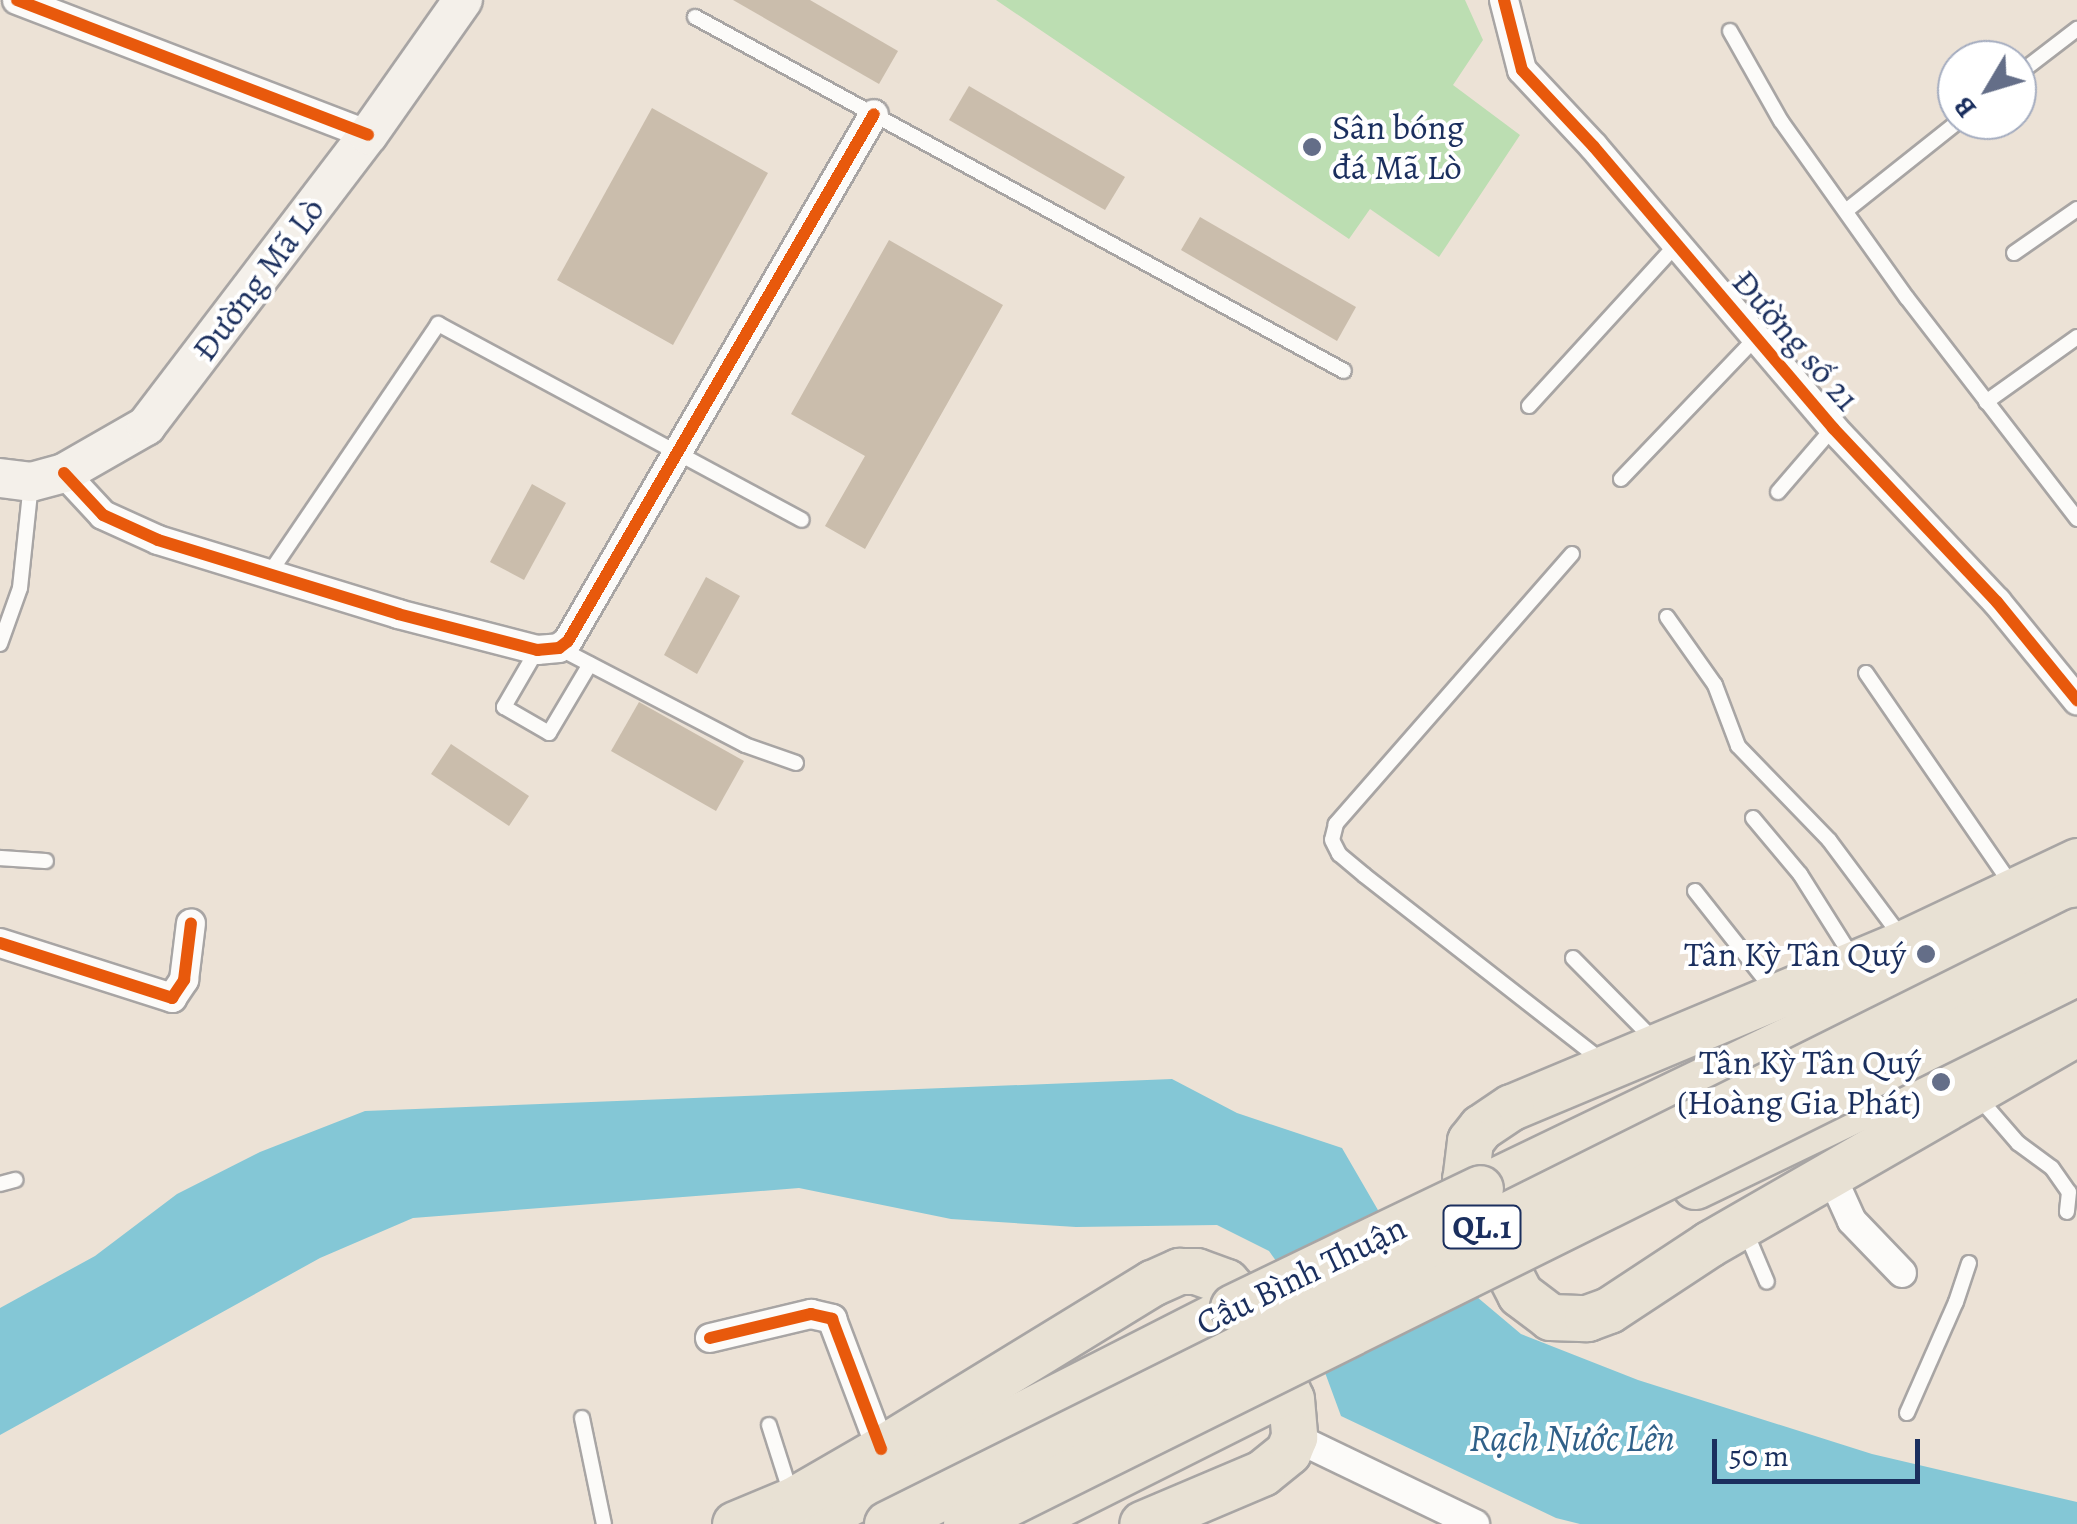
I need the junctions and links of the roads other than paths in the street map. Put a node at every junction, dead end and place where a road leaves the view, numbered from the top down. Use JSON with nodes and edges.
{"nodes":[{"id":1,"x":16,"y":0,"type":"edge"},
{"id":2,"x":462,"y":0,"type":"edge"},
{"id":3,"x":1504,"y":0,"type":"edge"},
{"id":4,"x":695,"y":16,"type":"dead end"},
{"id":5,"x":2077,"y":29,"type":"edge"},
{"id":6,"x":1730,"y":31,"type":"dead end"},
{"id":7,"x":2037,"y":59,"type":"edge"},
{"id":8,"x":874,"y":114,"type":"junction"},
{"id":9,"x":368,"y":136,"type":"junction"},
{"id":10,"x":1937,"y":138,"type":"edge"},
{"id":11,"x":2077,"y":209,"type":"edge"},
{"id":12,"x":1847,"y":210,"type":"junction"},
{"id":13,"x":1675,"y":246,"type":"junction"},
{"id":14,"x":2014,"y":253,"type":"dead end"},
{"id":15,"x":2077,"y":338,"type":"edge"},
{"id":16,"x":1754,"y":339,"type":"junction"},
{"id":17,"x":1344,"y":371,"type":"dead end"},
{"id":18,"x":1986,"y":402,"type":"junction"},
{"id":19,"x":1529,"y":406,"type":"dead end"},
{"id":20,"x":1833,"y":428,"type":"junction"},
{"id":21,"x":677,"y":453,"type":"junction"},
{"id":22,"x":32,"y":478,"type":"edge"},
{"id":23,"x":1621,"y":478,"type":"dead end"},
{"id":24,"x":1778,"y":492,"type":"dead end"},
{"id":25,"x":2077,"y":519,"type":"edge"},
{"id":26,"x":802,"y":520,"type":"dead end"},
{"id":27,"x":1572,"y":554,"type":"dead end"},
{"id":28,"x":269,"y":574,"type":"junction"},
{"id":29,"x":1667,"y":616,"type":"dead end"},
{"id":30,"x":0,"y":644,"type":"edge"},
{"id":31,"x":548,"y":649,"type":"junction"},
{"id":32,"x":590,"y":664,"type":"junction"},
{"id":33,"x":1866,"y":673,"type":"dead end"},
{"id":34,"x":2077,"y":700,"type":"edge"},
{"id":35,"x":796,"y":763,"type":"dead end"},
{"id":36,"x":1752,"y":818,"type":"dead end"},
{"id":37,"x":0,"y":858,"type":"edge"},
{"id":38,"x":2077,"y":861,"type":"edge"},
{"id":39,"x":46,"y":862,"type":"dead end"},
{"id":40,"x":1695,"y":891,"type":"dead end"},
{"id":41,"x":2017,"y":893,"type":"junction"},
{"id":42,"x":2075,"y":912,"type":"edge"},
{"id":43,"x":191,"y":923,"type":"dead end"},
{"id":44,"x":1906,"y":942,"type":"junction"},
{"id":45,"x":0,"y":943,"type":"edge"},
{"id":46,"x":1573,"y":958,"type":"dead end"},
{"id":47,"x":1856,"y":963,"type":"junction"},
{"id":48,"x":2077,"y":972,"type":"edge"},
{"id":49,"x":1778,"y":996,"type":"junction"},
{"id":50,"x":2077,"y":1002,"type":"edge"},
{"id":51,"x":2077,"y":1032,"type":"edge"},
{"id":52,"x":1660,"y":1047,"type":"junction"},
{"id":53,"x":1609,"y":1067,"type":"junction"},
{"id":54,"x":1976,"y":1093,"type":"junction"},
{"id":55,"x":1832,"y":1177,"type":"junction"},
{"id":56,"x":2068,"y":1212,"type":"dead end"},
{"id":57,"x":1743,"y":1224,"type":"junction"},
{"id":58,"x":1969,"y":1263,"type":"dead end"},
{"id":59,"x":1902,"y":1272,"type":"dead end"},
{"id":60,"x":1767,"y":1282,"type":"dead end"},
{"id":61,"x":710,"y":1338,"type":"dead end"},
{"id":62,"x":1907,"y":1413,"type":"dead end"},
{"id":63,"x":582,"y":1418,"type":"dead end"},
{"id":64,"x":769,"y":1426,"type":"dead end"},
{"id":65,"x":1294,"y":1436,"type":"junction"},
{"id":66,"x":880,"y":1449,"type":"junction"},
{"id":67,"x":800,"y":1512,"type":"edge"},
{"id":68,"x":1202,"y":1514,"type":"edge"},
{"id":69,"x":604,"y":1524,"type":"edge"},
{"id":70,"x":735,"y":1524,"type":"edge"},
{"id":71,"x":887,"y":1524,"type":"edge"},
{"id":72,"x":966,"y":1524,"type":"edge"},
{"id":73,"x":1020,"y":1524,"type":"edge"},
{"id":74,"x":1142,"y":1524,"type":"edge"},
{"id":75,"x":1475,"y":1524,"type":"edge"}],
"edges":[{"from":1,"to":9,"type":"street"},
{"from":2,"to":9,"type":"main road","name":"Đường Mã Lò"},
{"from":3,"to":13,"type":"street","name":"Đường số 21"},
{"from":4,"to":8,"type":"lane"},
{"from":5,"to":7,"type":"lane"},
{"from":6,"to":12,"type":"lane"},
{"from":8,"to":17,"type":"lane"},
{"from":8,"to":21,"type":"street"},
{"from":9,"to":22,"type":"main road","name":"Đường Mã Lò"},
{"from":10,"to":12,"type":"lane"},
{"from":11,"to":14,"type":"lane"},
{"from":12,"to":18,"type":"lane"},
{"from":13,"to":16,"type":"street","name":"Đường số 21"},
{"from":13,"to":19,"type":"lane"},
{"from":15,"to":18,"type":"lane"},
{"from":16,"to":20,"type":"street","name":"Đường số 21"},
{"from":16,"to":23,"type":"lane"},
{"from":18,"to":25,"type":"lane"},
{"from":20,"to":24,"type":"lane"},
{"from":20,"to":34,"type":"street","name":"Đường số 21"},
{"from":21,"to":26,"type":"lane"},
{"from":21,"to":28,"type":"lane"},
{"from":21,"to":31,"type":"street"},
{"from":22,"to":28,"type":"street"},
{"from":22,"to":30,"type":"lane"},
{"from":27,"to":53,"type":"lane"},
{"from":28,"to":31,"type":"street"},
{"from":29,"to":44,"type":"lane"},
{"from":31,"to":32,"type":"lane"},
{"from":31,"to":32,"type":"lane"},
{"from":32,"to":35,"type":"lane"},
{"from":33,"to":41,"type":"lane"},
{"from":36,"to":47,"type":"lane"},
{"from":37,"to":39,"type":"lane"},
{"from":38,"to":41,"type":"highway"},
{"from":40,"to":49,"type":"lane"},
{"from":41,"to":44,"type":"highway"},
{"from":42,"to":67,"type":"highway","name":"Cầu Bình Thuận","number":"QL.1","bridge":true},
{"from":42,"to":71,"type":"highway","name":"Cầu Bình Thuận","number":"QL.1","bridge":true},
{"from":43,"to":45,"type":"street"},
{"from":44,"to":47,"type":"highway"},
{"from":46,"to":52,"type":"lane"},
{"from":47,"to":49,"type":"highway"},
{"from":48,"to":72,"type":"highway","name":"Cầu Bình Thuận","number":"QL.1","bridge":true},
{"from":49,"to":52,"type":"highway"},
{"from":50,"to":73,"type":"highway","number":"QL.1"},
{"from":51,"to":54,"type":"highway"},
{"from":52,"to":53,"type":"highway"},
{"from":53,"to":57,"type":"highway"},
{"from":54,"to":55,"type":"highway"},
{"from":54,"to":56,"type":"lane"},
{"from":55,"to":57,"type":"highway"},
{"from":55,"to":59,"type":"street"},
{"from":57,"to":60,"type":"lane"},
{"from":58,"to":62,"type":"lane"},
{"from":61,"to":66,"type":"street"},
{"from":63,"to":69,"type":"lane"},
{"from":64,"to":67,"type":"lane"},
{"from":65,"to":66,"type":"highway"},
{"from":65,"to":68,"type":"highway"},
{"from":65,"to":75,"type":"street"},
{"from":66,"to":67,"type":"highway"},
{"from":67,"to":70,"type":"highway"},
{"from":68,"to":74,"type":"highway"}]}
